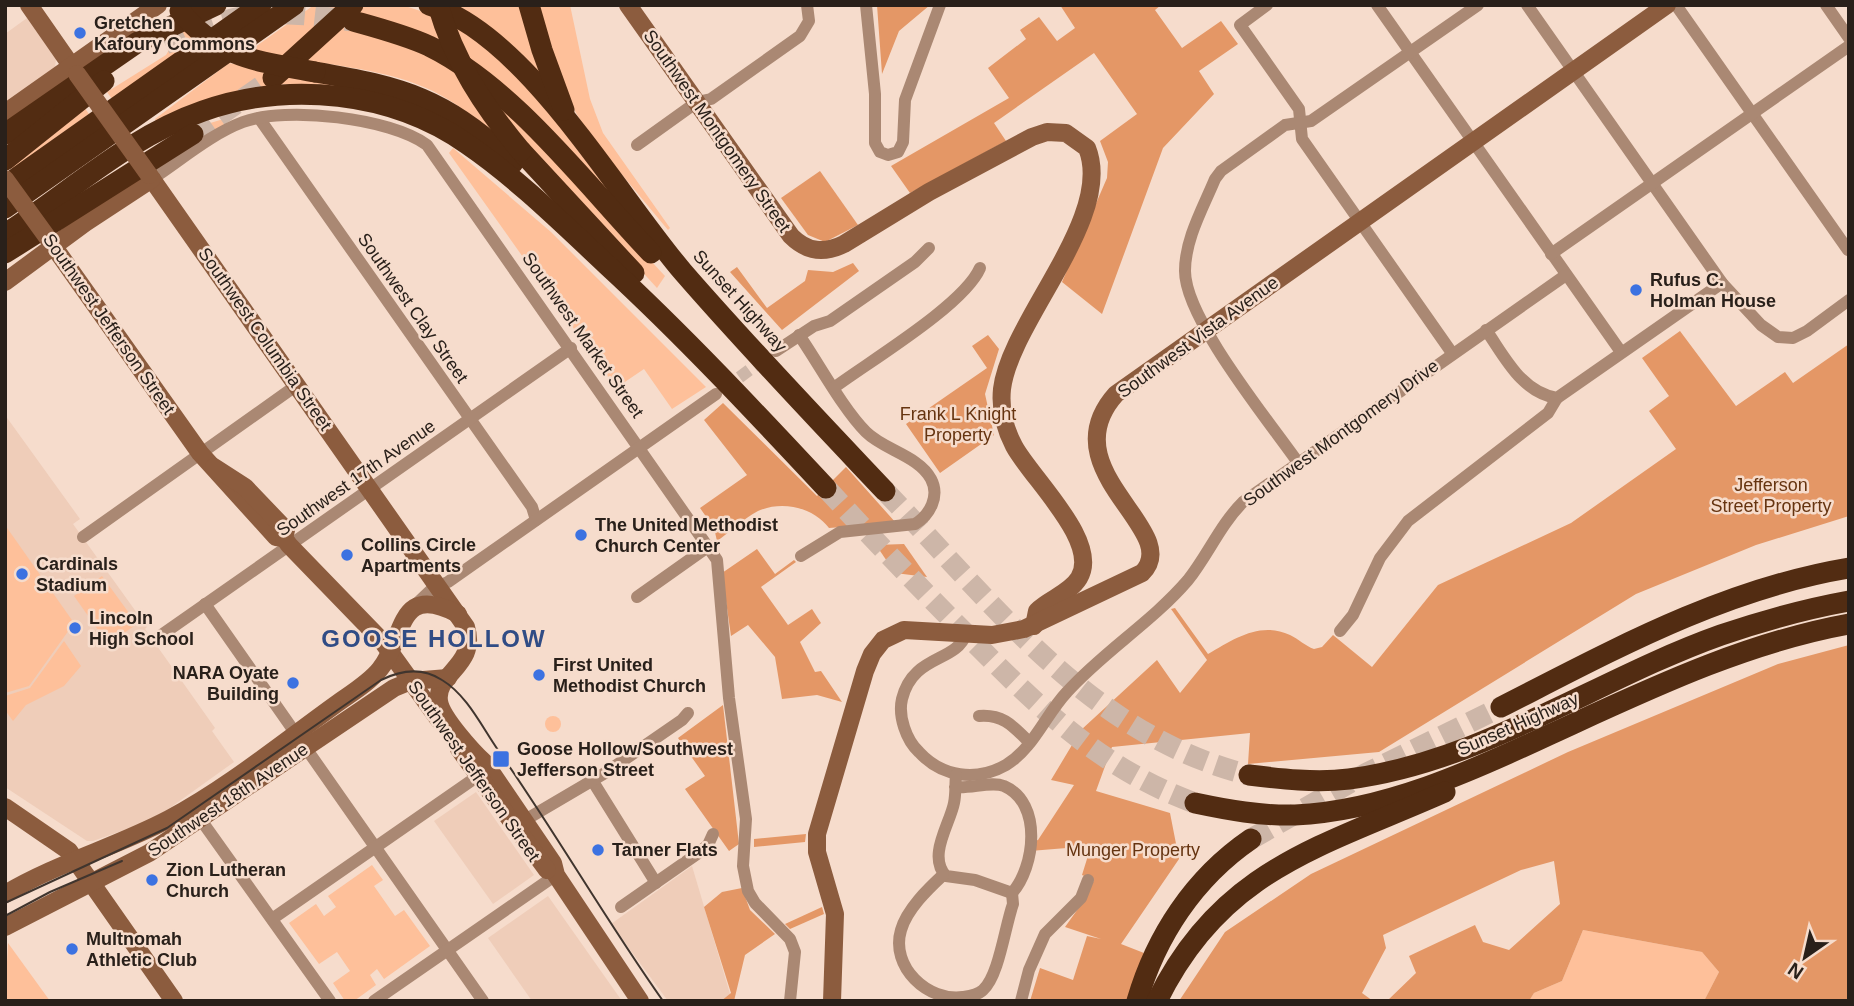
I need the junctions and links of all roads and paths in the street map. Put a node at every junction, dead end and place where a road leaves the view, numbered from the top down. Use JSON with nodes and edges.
{"nodes":[{"id":1,"x":29,"y":5,"type":"edge"},
{"id":2,"x":158,"y":5,"type":"edge"},
{"id":3,"x":215,"y":5,"type":"edge"},
{"id":4,"x":261,"y":5,"type":"edge"},
{"id":5,"x":294,"y":5,"type":"edge"},
{"id":6,"x":429,"y":5,"type":"edge"},
{"id":7,"x":438,"y":5,"type":"edge"},
{"id":8,"x":529,"y":5,"type":"edge"},
{"id":9,"x":628,"y":5,"type":"edge"},
{"id":10,"x":807,"y":5,"type":"edge"},
{"id":11,"x":866,"y":5,"type":"edge"},
{"id":12,"x":940,"y":5,"type":"edge"},
{"id":13,"x":1267,"y":5,"type":"edge"},
{"id":14,"x":1377,"y":5,"type":"edge"},
{"id":15,"x":1478,"y":5,"type":"edge"},
{"id":16,"x":1527,"y":5,"type":"edge"},
{"id":17,"x":1667,"y":5,"type":"edge"},
{"id":18,"x":1676,"y":5,"type":"edge"},
{"id":19,"x":1826,"y":5,"type":"edge"},
{"id":20,"x":179,"y":8,"type":"edge"},
{"id":21,"x":353,"y":13,"type":"edge"},
{"id":22,"x":1849,"y":38,"type":"edge"},
{"id":23,"x":165,"y":44,"type":"tunnel mouth"},
{"id":24,"x":1849,"y":46,"type":"edge"},
{"id":25,"x":1411,"y":53,"type":"junction"},
{"id":26,"x":74,"y":70,"type":"junction"},
{"id":27,"x":1573,"y":71,"type":"junction"},
{"id":28,"x":273,"y":78,"type":"tunnel mouth"},
{"id":29,"x":697,"y":102,"type":"junction"},
{"id":30,"x":5,"y":113,"type":"edge"},
{"id":31,"x":1752,"y":113,"type":"junction"},
{"id":32,"x":259,"y":118,"type":"junction"},
{"id":33,"x":1300,"y":122,"type":"junction"},
{"id":34,"x":573,"y":131,"type":"junction"},
{"id":35,"x":5,"y":134,"type":"edge"},
{"id":36,"x":193,"y":134,"type":"tunnel mouth"},
{"id":37,"x":1473,"y":141,"type":"junction"},
{"id":38,"x":637,"y":145,"type":"dead end"},
{"id":39,"x":5,"y":160,"type":"edge"},
{"id":40,"x":150,"y":177,"type":"junction"},
{"id":41,"x":5,"y":179,"type":"edge"},
{"id":42,"x":1653,"y":184,"type":"junction"},
{"id":43,"x":5,"y":186,"type":"edge"},
{"id":44,"x":5,"y":208,"type":"edge"},
{"id":45,"x":561,"y":221,"type":"junction"},
{"id":46,"x":1359,"y":222,"type":"junction"},
{"id":47,"x":5,"y":234,"type":"edge"},
{"id":48,"x":51,"y":242,"type":"junction"},
{"id":49,"x":929,"y":248,"type":"dead end"},
{"id":50,"x":1848,"y":250,"type":"edge"},
{"id":51,"x":5,"y":253,"type":"edge"},
{"id":52,"x":1551,"y":254,"type":"junction"},
{"id":53,"x":981,"y":268,"type":"dead end"},
{"id":54,"x":1566,"y":275,"type":"junction"},
{"id":55,"x":5,"y":282,"type":"edge"},
{"id":56,"x":1722,"y":283,"type":"junction"},
{"id":57,"x":1849,"y":300,"type":"edge"},
{"id":58,"x":661,"y":312,"type":"junction"},
{"id":59,"x":722,"y":317,"type":"junction"},
{"id":60,"x":1206,"y":330,"type":"junction"},
{"id":61,"x":1486,"y":330,"type":"junction"},
{"id":62,"x":799,"y":335,"type":"junction"},
{"id":63,"x":570,"y":348,"type":"junction"},
{"id":64,"x":776,"y":351,"type":"tunnel mouth"},
{"id":65,"x":1621,"y":352,"type":"junction"},
{"id":66,"x":1452,"y":353,"type":"junction"},
{"id":67,"x":297,"y":385,"type":"junction"},
{"id":68,"x":835,"y":387,"type":"junction"},
{"id":69,"x":716,"y":394,"type":"tunnel mouth"},
{"id":70,"x":1557,"y":398,"type":"junction"},
{"id":71,"x":470,"y":420,"type":"junction"},
{"id":72,"x":640,"y":447,"type":"junction"},
{"id":73,"x":200,"y":453,"type":"junction"},
{"id":74,"x":1299,"y":464,"type":"junction"},
{"id":75,"x":826,"y":488,"type":"tunnel mouth"},
{"id":76,"x":371,"y":490,"type":"junction"},
{"id":77,"x":886,"y":491,"type":"tunnel mouth"},
{"id":78,"x":536,"y":520,"type":"junction"},
{"id":79,"x":83,"y":537,"type":"dead end"},
{"id":80,"x":286,"y":542,"type":"junction"},
{"id":81,"x":709,"y":546,"type":"junction"},
{"id":82,"x":801,"y":556,"type":"dead end"},
{"id":83,"x":1849,"y":568,"type":"edge"},
{"id":84,"x":438,"y":586,"type":"junction"},
{"id":85,"x":637,"y":597,"type":"dead end"},
{"id":86,"x":1849,"y":601,"type":"edge"},
{"id":87,"x":205,"y":604,"type":"junction"},
{"id":88,"x":411,"y":611,"type":"junction"},
{"id":89,"x":458,"y":614,"type":"junction"},
{"id":90,"x":1849,"y":624,"type":"edge"},
{"id":91,"x":1034,"y":626,"type":"junction"},
{"id":92,"x":1340,"y":631,"type":"dead end"},
{"id":93,"x":965,"y":634,"type":"junction"},
{"id":94,"x":160,"y":636,"type":"dead end"},
{"id":95,"x":390,"y":650,"type":"junction"},
{"id":96,"x":449,"y":678,"type":"junction"},
{"id":97,"x":411,"y":681,"type":"junction"},
{"id":98,"x":390,"y":691,"type":"junction"},
{"id":99,"x":424,"y":699,"type":"junction"},
{"id":100,"x":1501,"y":706,"type":"tunnel mouth"},
{"id":101,"x":688,"y":713,"type":"dead end"},
{"id":102,"x":979,"y":716,"type":"dead end"},
{"id":103,"x":301,"y":740,"type":"junction"},
{"id":104,"x":1029,"y":742,"type":"junction"},
{"id":105,"x":1477,"y":768,"type":"junction"},
{"id":106,"x":1249,"y":775,"type":"tunnel mouth"},
{"id":107,"x":478,"y":776,"type":"junction"},
{"id":108,"x":592,"y":780,"type":"junction"},
{"id":109,"x":955,"y":781,"type":"junction"},
{"id":110,"x":1195,"y":803,"type":"tunnel mouth"},
{"id":111,"x":5,"y":807,"type":"edge"},
{"id":112,"x":196,"y":813,"type":"junction"},
{"id":113,"x":519,"y":824,"type":"junction"},
{"id":114,"x":712,"y":834,"type":"dead end"},
{"id":115,"x":1251,"y":839,"type":"tunnel mouth"},
{"id":116,"x":375,"y":847,"type":"junction"},
{"id":117,"x":75,"y":860,"type":"junction"},
{"id":118,"x":556,"y":875,"type":"junction"},
{"id":119,"x":943,"y":875,"type":"junction"},
{"id":120,"x":1088,"y":880,"type":"dead end"},
{"id":121,"x":656,"y":883,"type":"junction"},
{"id":122,"x":92,"y":884,"type":"junction"},
{"id":123,"x":1012,"y":893,"type":"junction"},
{"id":124,"x":5,"y":894,"type":"edge"},
{"id":125,"x":621,"y":907,"type":"dead end"},
{"id":126,"x":272,"y":919,"type":"junction"},
{"id":127,"x":5,"y":927,"type":"edge"},
{"id":128,"x":448,"y":950,"type":"junction"},
{"id":129,"x":174,"y":1001,"type":"edge"},
{"id":130,"x":330,"y":1001,"type":"edge"},
{"id":131,"x":374,"y":1001,"type":"edge"},
{"id":132,"x":483,"y":1001,"type":"edge"},
{"id":133,"x":640,"y":1001,"type":"edge"},
{"id":134,"x":790,"y":1001,"type":"edge"},
{"id":135,"x":832,"y":1001,"type":"edge"},
{"id":136,"x":1021,"y":1001,"type":"edge"},
{"id":137,"x":1137,"y":1001,"type":"edge"},
{"id":138,"x":1157,"y":1001,"type":"edge"}],
"edges":[{"from":1,"to":26,"type":"main road","name":"Southwest Columbia Street"},
{"from":2,"to":26,"type":"main road"},
{"from":3,"to":35,"type":"highway"},
{"from":4,"to":43,"type":"highway"},
{"from":5,"to":44,"type":"highway"},
{"from":6,"to":34,"type":"highway"},
{"from":7,"to":58,"type":"highway","bridge":true},
{"from":8,"to":34,"type":"highway"},
{"from":9,"to":29,"type":"main road","name":"Southwest Montgomery Street"},
{"from":10,"to":29,"type":"street"},
{"from":11,"to":12,"type":"street"},
{"from":13,"to":33,"type":"street"},
{"from":14,"to":25,"type":"street"},
{"from":15,"to":25,"type":"street"},
{"from":16,"to":27,"type":"street"},
{"from":17,"to":27,"type":"main road","name":"Southwest Vista Avenue"},
{"from":18,"to":31,"type":"street"},
{"from":19,"to":22,"type":"street"},
{"from":20,"to":45,"type":"highway","bridge":true},
{"from":21,"to":28,"type":"highway"},
{"from":21,"to":59,"type":"highway"},
{"from":23,"to":39,"type":"highway"},
{"from":24,"to":31,"type":"street"},
{"from":25,"to":33,"type":"street"},
{"from":25,"to":37,"type":"street"},
{"from":26,"to":30,"type":"main road"},
{"from":26,"to":40,"type":"main road","name":"Southwest Columbia Street","bridge":true},
{"from":27,"to":37,"type":"main road","name":"Southwest Vista Avenue"},
{"from":27,"to":42,"type":"street"},
{"from":29,"to":38,"type":"street"},
{"from":29,"to":91,"type":"main road","name":"Southwest Montgomery Street"},
{"from":31,"to":42,"type":"street"},
{"from":31,"to":50,"type":"street"},
{"from":32,"to":40,"type":"street"},
{"from":32,"to":63,"type":"street","name":"Southwest Market Street"},
{"from":32,"to":71,"type":"street","name":"Southwest Clay Street"},
{"from":33,"to":46,"type":"street"},
{"from":33,"to":60,"type":"street"},
{"from":34,"to":59,"type":"highway","name":"Sunset Highway"},
{"from":36,"to":51,"type":"highway"},
{"from":37,"to":46,"type":"main road","name":"Southwest Vista Avenue"},
{"from":37,"to":52,"type":"street"},
{"from":40,"to":48,"type":"main road"},
{"from":40,"to":67,"type":"main road","name":"Southwest Columbia Street"},
{"from":41,"to":48,"type":"main road","name":"Southwest Jefferson Street","bridge":true},
{"from":42,"to":52,"type":"street"},
{"from":42,"to":56,"type":"street"},
{"from":45,"to":47,"type":"highway"},
{"from":45,"to":58,"type":"highway"},
{"from":46,"to":60,"type":"main road","name":"Southwest Vista Avenue"},
{"from":46,"to":66,"type":"street"},
{"from":48,"to":55,"type":"main road"},
{"from":48,"to":73,"type":"main road","name":"Southwest Jefferson Street"},
{"from":49,"to":62,"type":"street"},
{"from":52,"to":54,"type":"street"},
{"from":53,"to":68,"type":"street"},
{"from":54,"to":61,"type":"street","name":"Southwest Montgomery Drive"},
{"from":54,"to":65,"type":"street"},
{"from":56,"to":57,"type":"street"},
{"from":56,"to":65,"type":"street"},
{"from":58,"to":75,"type":"highway"},
{"from":59,"to":77,"type":"highway","name":"Sunset Highway"},
{"from":60,"to":74,"type":"street"},
{"from":60,"to":91,"type":"main road","name":"Southwest Vista Avenue"},
{"from":61,"to":66,"type":"street","name":"Southwest Montgomery Drive"},
{"from":61,"to":70,"type":"street"},
{"from":62,"to":64,"type":"street"},
{"from":62,"to":68,"type":"street"},
{"from":63,"to":71,"type":"street","name":"Southwest 17th Avenue"},
{"from":63,"to":72,"type":"street","name":"Southwest Market Street"},
{"from":65,"to":70,"type":"street"},
{"from":66,"to":74,"type":"street","name":"Southwest Montgomery Drive"},
{"from":67,"to":73,"type":"street"},
{"from":67,"to":76,"type":"main road","name":"Southwest Columbia Street"},
{"from":68,"to":82,"type":"street"},
{"from":69,"to":72,"type":"street","name":"Southwest 18th Avenue"},
{"from":70,"to":92,"type":"street"},
{"from":71,"to":76,"type":"street","name":"Southwest 17th Avenue"},
{"from":71,"to":78,"type":"street","name":"Southwest Clay Street"},
{"from":72,"to":78,"type":"street","name":"Southwest 18th Avenue"},
{"from":72,"to":81,"type":"street","name":"Southwest Market Street"},
{"from":73,"to":79,"type":"street"},
{"from":73,"to":80,"type":"main road","name":"Southwest Jefferson Street"},
{"from":74,"to":104,"type":"street","name":"Southwest Montgomery Drive"},
{"from":76,"to":80,"type":"street","name":"Southwest 17th Avenue"},
{"from":76,"to":84,"type":"main road","name":"Southwest Columbia Street"},
{"from":78,"to":84,"type":"street","name":"Southwest 18th Avenue"},
{"from":80,"to":87,"type":"street","name":"Southwest 17th Avenue"},
{"from":80,"to":95,"type":"main road","name":"Southwest Jefferson Street"},
{"from":81,"to":85,"type":"street"},
{"from":81,"to":134,"type":"street","name":"Southwest Market Street"},
{"from":83,"to":100,"type":"highway"},
{"from":84,"to":88,"type":"street","name":"Southwest 18th Avenue"},
{"from":84,"to":89,"type":"main road","name":"Southwest Columbia Street"},
{"from":86,"to":106,"type":"highway","name":"Sunset Highway"},
{"from":87,"to":94,"type":"street","name":"Southwest 17th Avenue"},
{"from":87,"to":103,"type":"street"},
{"from":88,"to":89,"type":"main road"},
{"from":88,"to":95,"type":"main road","name":"Southwest 18th Avenue"},
{"from":89,"to":96,"type":"main road","name":"Southwest Columbia Street"},
{"from":90,"to":105,"type":"highway","name":"Sunset Highway"},
{"from":91,"to":93,"type":"main road","name":"Southwest Vista Avenue"},
{"from":93,"to":109,"type":"street"},
{"from":93,"to":135,"type":"main road","name":"Southwest Vista Avenue"},
{"from":95,"to":97,"type":"main road","name":"Southwest Jefferson Street"},
{"from":95,"to":103,"type":"main road","name":"Southwest 18th Avenue"},
{"from":96,"to":97,"type":"main road","name":"Southwest 18th Avenue"},
{"from":96,"to":113,"type":"main road","name":"Southwest Jefferson Street"},
{"from":97,"to":98,"type":"main road","name":"Southwest 18th Avenue"},
{"from":97,"to":99,"type":"main road","name":"Southwest Jefferson Street"},
{"from":98,"to":99,"type":"main road"},
{"from":98,"to":103,"type":"main road","name":"Southwest 18th Avenue"},
{"from":99,"to":107,"type":"main road","name":"Southwest Jefferson Street"},
{"from":101,"to":108,"type":"street"},
{"from":102,"to":104,"type":"street"},
{"from":103,"to":112,"type":"main road","name":"Southwest 18th Avenue"},
{"from":103,"to":116,"type":"street"},
{"from":104,"to":109,"type":"street","name":"Southwest Montgomery Drive"},
{"from":105,"to":110,"type":"highway","name":"Sunset Highway"},
{"from":105,"to":138,"type":"highway"},
{"from":107,"to":113,"type":"main road","name":"Southwest Jefferson Street"},
{"from":107,"to":116,"type":"street"},
{"from":108,"to":113,"type":"street"},
{"from":108,"to":121,"type":"street"},
{"from":109,"to":119,"type":"street"},
{"from":109,"to":123,"type":"street"},
{"from":111,"to":117,"type":"main road"},
{"from":112,"to":117,"type":"main road","name":"Southwest 18th Avenue"},
{"from":112,"to":122,"type":"main road","name":"Southwest 18th Avenue"},
{"from":112,"to":126,"type":"street"},
{"from":113,"to":118,"type":"main road","name":"Southwest Jefferson Street"},
{"from":114,"to":121,"type":"street"},
{"from":115,"to":137,"type":"highway"},
{"from":116,"to":126,"type":"street"},
{"from":116,"to":128,"type":"street"},
{"from":117,"to":122,"type":"main road"},
{"from":117,"to":124,"type":"main road","name":"Southwest 18th Avenue"},
{"from":118,"to":128,"type":"street"},
{"from":118,"to":133,"type":"main road","name":"Southwest Jefferson Street"},
{"from":119,"to":123,"type":"street"},
{"from":119,"to":123,"type":"street"},
{"from":120,"to":136,"type":"street"},
{"from":121,"to":125,"type":"street"},
{"from":122,"to":127,"type":"main road","name":"Southwest 18th Avenue"},
{"from":122,"to":129,"type":"main road"},
{"from":126,"to":130,"type":"street"},
{"from":128,"to":131,"type":"street"},
{"from":128,"to":132,"type":"street"}]}
